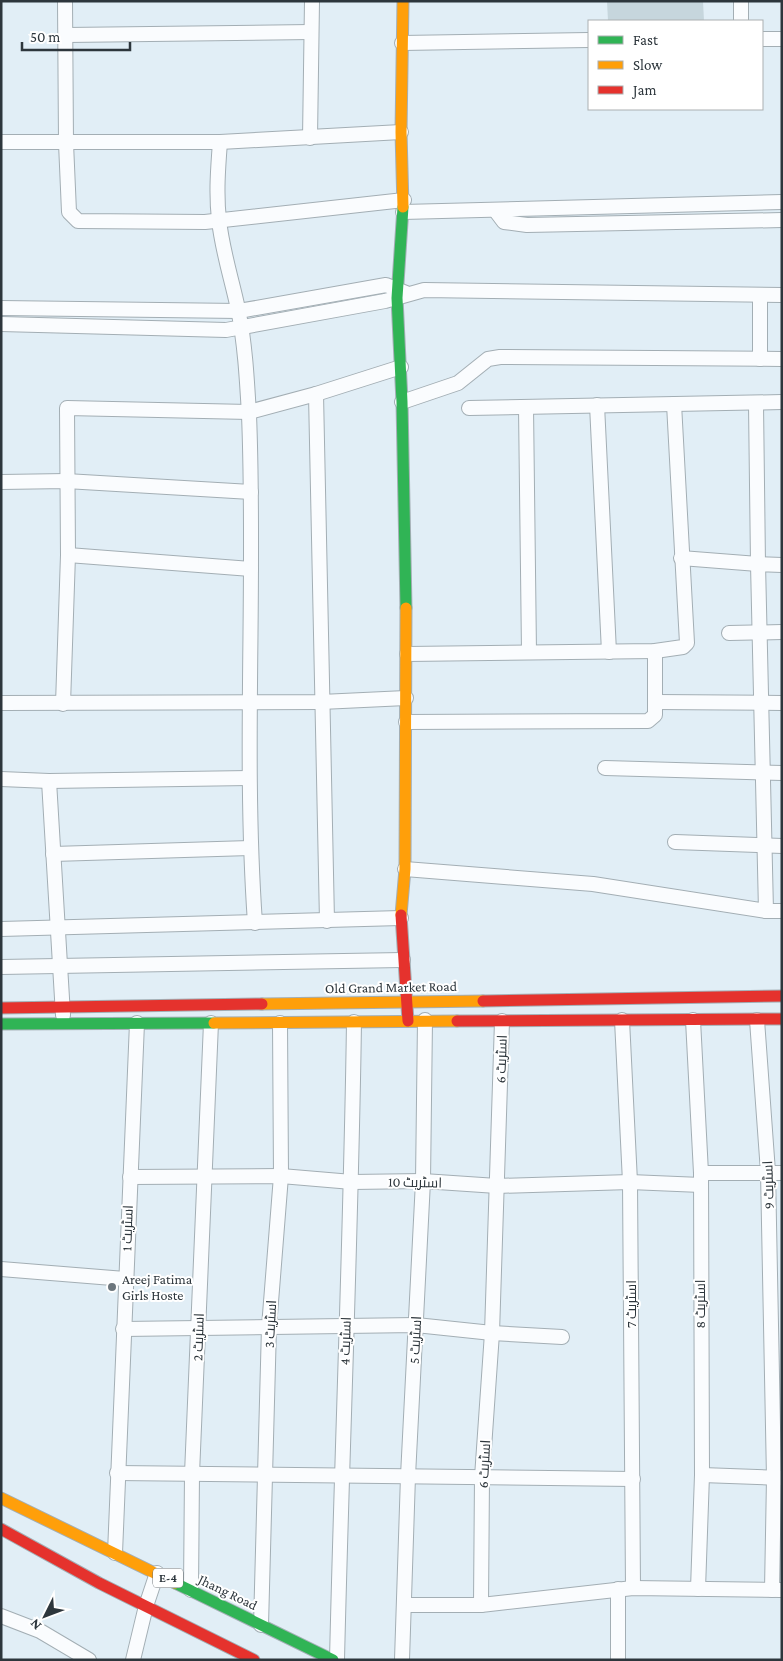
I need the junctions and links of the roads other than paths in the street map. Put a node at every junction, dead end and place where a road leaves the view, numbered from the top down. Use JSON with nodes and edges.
{"nodes":[{"id":1,"x":65,"y":1,"type":"edge"},
{"id":2,"x":312,"y":1,"type":"edge"},
{"id":3,"x":403,"y":1,"type":"edge"},
{"id":4,"x":741,"y":1,"type":"edge"},
{"id":5,"x":741,"y":20,"type":"edge"},
{"id":6,"x":311,"y":32,"type":"junction"},
{"id":7,"x":66,"y":35,"type":"junction"},
{"id":8,"x":763,"y":39,"type":"edge"},
{"id":9,"x":782,"y":39,"type":"edge"},
{"id":10,"x":588,"y":40,"type":"edge"},
{"id":11,"x":402,"y":43,"type":"junction"},
{"id":12,"x":402,"y":132,"type":"junction"},
{"id":13,"x":310,"y":138,"type":"junction"},
{"id":14,"x":1,"y":142,"type":"edge"},
{"id":15,"x":220,"y":142,"type":"junction"},
{"id":16,"x":66,"y":143,"type":"junction"},
{"id":17,"x":782,"y":202,"type":"edge"},
{"id":18,"x":403,"y":206,"type":"junction"},
{"id":19,"x":495,"y":210,"type":"junction"},
{"id":20,"x":782,"y":220,"type":"edge"},
{"id":21,"x":219,"y":221,"type":"junction"},
{"id":22,"x":400,"y":293,"type":"junction"},
{"id":23,"x":782,"y":294,"type":"edge"},
{"id":24,"x":760,"y":295,"type":"junction"},
{"id":25,"x":1,"y":308,"type":"edge"},
{"id":26,"x":239,"y":311,"type":"junction"},
{"id":27,"x":1,"y":324,"type":"edge"},
{"id":28,"x":241,"y":327,"type":"junction"},
{"id":29,"x":760,"y":359,"type":"junction"},
{"id":30,"x":782,"y":359,"type":"edge"},
{"id":31,"x":401,"y":367,"type":"junction"},
{"id":32,"x":316,"y":394,"type":"junction"},
{"id":33,"x":402,"y":402,"type":"junction"},
{"id":34,"x":782,"y":402,"type":"edge"},
{"id":35,"x":674,"y":404,"type":"junction"},
{"id":36,"x":756,"y":404,"type":"junction"},
{"id":37,"x":597,"y":406,"type":"junction"},
{"id":38,"x":526,"y":407,"type":"junction"},
{"id":39,"x":469,"y":408,"type":"dead end"},
{"id":40,"x":249,"y":412,"type":"junction"},
{"id":41,"x":1,"y":482,"type":"edge"},
{"id":42,"x":66,"y":482,"type":"junction"},
{"id":43,"x":251,"y":492,"type":"junction"},
{"id":44,"x":68,"y":555,"type":"junction"},
{"id":45,"x":681,"y":558,"type":"junction"},
{"id":46,"x":758,"y":564,"type":"junction"},
{"id":47,"x":782,"y":565,"type":"edge"},
{"id":48,"x":251,"y":569,"type":"junction"},
{"id":49,"x":729,"y":632,"type":"dead end"},
{"id":50,"x":761,"y":632,"type":"junction"},
{"id":51,"x":782,"y":632,"type":"edge"},
{"id":52,"x":655,"y":651,"type":"junction"},
{"id":53,"x":529,"y":652,"type":"junction"},
{"id":54,"x":608,"y":652,"type":"junction"},
{"id":55,"x":407,"y":654,"type":"junction"},
{"id":56,"x":406,"y":698,"type":"junction"},
{"id":57,"x":251,"y":702,"type":"junction"},
{"id":58,"x":321,"y":702,"type":"junction"},
{"id":59,"x":656,"y":702,"type":"junction"},
{"id":60,"x":1,"y":703,"type":"edge"},
{"id":61,"x":762,"y":703,"type":"junction"},
{"id":62,"x":782,"y":703,"type":"edge"},
{"id":63,"x":63,"y":704,"type":"junction"},
{"id":64,"x":406,"y":722,"type":"junction"},
{"id":65,"x":605,"y":768,"type":"dead end"},
{"id":66,"x":763,"y":773,"type":"junction"},
{"id":67,"x":782,"y":774,"type":"edge"},
{"id":68,"x":249,"y":778,"type":"junction"},
{"id":69,"x":1,"y":779,"type":"edge"},
{"id":70,"x":49,"y":781,"type":"junction"},
{"id":71,"x":675,"y":842,"type":"dead end"},
{"id":72,"x":764,"y":846,"type":"junction"},
{"id":73,"x":782,"y":846,"type":"edge"},
{"id":74,"x":250,"y":848,"type":"junction"},
{"id":75,"x":53,"y":854,"type":"junction"},
{"id":76,"x":405,"y":869,"type":"junction"},
{"id":77,"x":766,"y":911,"type":"junction"},
{"id":78,"x":782,"y":911,"type":"edge"},
{"id":79,"x":401,"y":918,"type":"junction"},
{"id":80,"x":327,"y":921,"type":"junction"},
{"id":81,"x":255,"y":923,"type":"junction"},
{"id":82,"x":56,"y":929,"type":"junction"},
{"id":83,"x":1,"y":930,"type":"edge"},
{"id":84,"x":403,"y":960,"type":"junction"},
{"id":85,"x":1,"y":967,"type":"edge"},
{"id":86,"x":59,"y":967,"type":"junction"},
{"id":87,"x":782,"y":996,"type":"edge"},
{"id":88,"x":408,"y":1002,"type":"junction"},
{"id":89,"x":63,"y":1007,"type":"junction"},
{"id":90,"x":1,"y":1008,"type":"edge"},
{"id":91,"x":425,"y":1020,"type":"junction"},
{"id":92,"x":622,"y":1020,"type":"junction"},
{"id":93,"x":693,"y":1020,"type":"junction"},
{"id":94,"x":757,"y":1020,"type":"junction"},
{"id":95,"x":782,"y":1020,"type":"edge"},
{"id":96,"x":408,"y":1021,"type":"junction"},
{"id":97,"x":502,"y":1021,"type":"junction"},
{"id":98,"x":280,"y":1022,"type":"junction"},
{"id":99,"x":354,"y":1022,"type":"junction"},
{"id":100,"x":137,"y":1023,"type":"junction"},
{"id":101,"x":211,"y":1023,"type":"junction"},
{"id":102,"x":1,"y":1024,"type":"edge"},
{"id":103,"x":64,"y":1024,"type":"junction"},
{"id":104,"x":775,"y":1172,"type":"edge"},
{"id":105,"x":204,"y":1176,"type":"junction"},
{"id":106,"x":281,"y":1176,"type":"junction"},
{"id":107,"x":130,"y":1177,"type":"junction"},
{"id":108,"x":701,"y":1179,"type":"junction"},
{"id":109,"x":423,"y":1181,"type":"junction"},
{"id":110,"x":352,"y":1182,"type":"junction"},
{"id":111,"x":630,"y":1182,"type":"junction"},
{"id":112,"x":497,"y":1186,"type":"junction"},
{"id":113,"x":1,"y":1269,"type":"edge"},
{"id":114,"x":125,"y":1279,"type":"junction"},
{"id":115,"x":416,"y":1325,"type":"junction"},
{"id":116,"x":346,"y":1326,"type":"junction"},
{"id":117,"x":270,"y":1327,"type":"junction"},
{"id":118,"x":198,"y":1328,"type":"junction"},
{"id":119,"x":123,"y":1329,"type":"junction"},
{"id":120,"x":492,"y":1333,"type":"junction"},
{"id":121,"x":562,"y":1337,"type":"dead end"},
{"id":122,"x":117,"y":1473,"type":"junction"},
{"id":123,"x":192,"y":1474,"type":"junction"},
{"id":124,"x":265,"y":1474,"type":"junction"},
{"id":125,"x":342,"y":1475,"type":"junction"},
{"id":126,"x":702,"y":1475,"type":"junction"},
{"id":127,"x":408,"y":1476,"type":"junction"},
{"id":128,"x":482,"y":1477,"type":"junction"},
{"id":129,"x":778,"y":1478,"type":"edge"},
{"id":130,"x":633,"y":1479,"type":"junction"},
{"id":131,"x":1,"y":1498,"type":"edge"},
{"id":132,"x":1,"y":1529,"type":"edge"},
{"id":133,"x":114,"y":1553,"type":"junction"},
{"id":134,"x":157,"y":1573,"type":"junction"},
{"id":135,"x":633,"y":1588,"type":"junction"},
{"id":136,"x":618,"y":1589,"type":"junction"},
{"id":137,"x":698,"y":1589,"type":"junction"},
{"id":138,"x":191,"y":1590,"type":"junction"},
{"id":139,"x":777,"y":1590,"type":"edge"},
{"id":140,"x":404,"y":1605,"type":"junction"},
{"id":141,"x":481,"y":1605,"type":"junction"},
{"id":142,"x":146,"y":1606,"type":"junction"},
{"id":143,"x":1,"y":1616,"type":"edge"},
{"id":144,"x":261,"y":1625,"type":"junction"},
{"id":145,"x":89,"y":1660,"type":"edge"},
{"id":146,"x":133,"y":1660,"type":"edge"},
{"id":147,"x":254,"y":1660,"type":"edge"},
{"id":148,"x":335,"y":1660,"type":"edge"},
{"id":149,"x":402,"y":1660,"type":"edge"},
{"id":150,"x":618,"y":1660,"type":"edge"}],
"edges":[{"from":1,"to":7,"type":"street"},
{"from":2,"to":6,"type":"street"},
{"from":3,"to":11,"type":"main road"},
{"from":4,"to":5,"type":"street"},
{"from":6,"to":7,"type":"street"},
{"from":6,"to":13,"type":"street"},
{"from":7,"to":16,"type":"street"},
{"from":8,"to":9,"type":"street"},
{"from":10,"to":11,"type":"street"},
{"from":11,"to":12,"type":"main road"},
{"from":12,"to":13,"type":"street"},
{"from":12,"to":18,"type":"main road"},
{"from":13,"to":15,"type":"street"},
{"from":14,"to":16,"type":"street"},
{"from":15,"to":16,"type":"street"},
{"from":15,"to":21,"type":"street"},
{"from":16,"to":21,"type":"street"},
{"from":17,"to":19,"type":"street"},
{"from":18,"to":19,"type":"street"},
{"from":18,"to":21,"type":"street"},
{"from":18,"to":22,"type":"main road"},
{"from":19,"to":20,"type":"street"},
{"from":21,"to":26,"type":"street"},
{"from":22,"to":24,"type":"street"},
{"from":22,"to":26,"type":"street"},
{"from":22,"to":28,"type":"street"},
{"from":22,"to":31,"type":"main road"},
{"from":23,"to":24,"type":"street"},
{"from":24,"to":29,"type":"street"},
{"from":25,"to":26,"type":"street"},
{"from":26,"to":28,"type":"street"},
{"from":27,"to":28,"type":"street"},
{"from":28,"to":40,"type":"street"},
{"from":29,"to":30,"type":"street"},
{"from":29,"to":33,"type":"street"},
{"from":31,"to":32,"type":"street"},
{"from":31,"to":33,"type":"main road"},
{"from":32,"to":40,"type":"street"},
{"from":32,"to":58,"type":"street"},
{"from":33,"to":55,"type":"main road"},
{"from":34,"to":36,"type":"street"},
{"from":35,"to":36,"type":"street"},
{"from":35,"to":37,"type":"street"},
{"from":35,"to":45,"type":"street"},
{"from":36,"to":46,"type":"street"},
{"from":37,"to":38,"type":"street"},
{"from":37,"to":54,"type":"street"},
{"from":38,"to":39,"type":"street"},
{"from":38,"to":53,"type":"street"},
{"from":40,"to":42,"type":"street"},
{"from":40,"to":43,"type":"street"},
{"from":41,"to":42,"type":"street"},
{"from":42,"to":43,"type":"street"},
{"from":42,"to":44,"type":"street"},
{"from":43,"to":48,"type":"street"},
{"from":44,"to":48,"type":"street"},
{"from":44,"to":63,"type":"street"},
{"from":45,"to":46,"type":"street"},
{"from":45,"to":52,"type":"street"},
{"from":46,"to":47,"type":"street"},
{"from":46,"to":50,"type":"street"},
{"from":48,"to":57,"type":"street"},
{"from":49,"to":50,"type":"street"},
{"from":50,"to":51,"type":"street"},
{"from":50,"to":61,"type":"street"},
{"from":52,"to":54,"type":"street"},
{"from":52,"to":59,"type":"street"},
{"from":53,"to":54,"type":"street"},
{"from":53,"to":55,"type":"street"},
{"from":55,"to":56,"type":"main road"},
{"from":56,"to":58,"type":"street"},
{"from":56,"to":64,"type":"main road"},
{"from":57,"to":58,"type":"street"},
{"from":57,"to":63,"type":"street"},
{"from":57,"to":68,"type":"street"},
{"from":58,"to":80,"type":"street"},
{"from":59,"to":61,"type":"street"},
{"from":59,"to":64,"type":"street"},
{"from":60,"to":63,"type":"street"},
{"from":61,"to":62,"type":"street"},
{"from":61,"to":66,"type":"street"},
{"from":64,"to":76,"type":"main road"},
{"from":65,"to":66,"type":"street"},
{"from":66,"to":67,"type":"street"},
{"from":66,"to":72,"type":"street"},
{"from":68,"to":70,"type":"street"},
{"from":68,"to":74,"type":"street"},
{"from":69,"to":70,"type":"street"},
{"from":70,"to":75,"type":"street"},
{"from":71,"to":72,"type":"street"},
{"from":72,"to":73,"type":"street"},
{"from":72,"to":77,"type":"street"},
{"from":74,"to":75,"type":"street"},
{"from":74,"to":81,"type":"street"},
{"from":75,"to":82,"type":"street"},
{"from":76,"to":77,"type":"street"},
{"from":76,"to":79,"type":"main road"},
{"from":77,"to":78,"type":"street"},
{"from":79,"to":80,"type":"street"},
{"from":79,"to":84,"type":"main road"},
{"from":80,"to":81,"type":"street"},
{"from":81,"to":82,"type":"street"},
{"from":82,"to":83,"type":"street"},
{"from":82,"to":86,"type":"street"},
{"from":84,"to":86,"type":"street"},
{"from":84,"to":88,"type":"main road"},
{"from":85,"to":86,"type":"street"},
{"from":86,"to":89,"type":"street"},
{"from":87,"to":88,"type":"main road","name":"Old Grand Market Road"},
{"from":88,"to":89,"type":"main road","name":"Old Grand Market Road"},
{"from":88,"to":96,"type":"main road"},
{"from":89,"to":90,"type":"main road","name":"Old Grand Market Road"},
{"from":89,"to":103,"type":"street"},
{"from":91,"to":96,"type":"main road"},
{"from":91,"to":97,"type":"main road"},
{"from":91,"to":109,"type":"street","name":"اسٹریٹ 5"},
{"from":92,"to":93,"type":"main road"},
{"from":92,"to":97,"type":"main road"},
{"from":92,"to":111,"type":"street","name":"اسٹریٹ 7"},
{"from":93,"to":94,"type":"main road"},
{"from":93,"to":108,"type":"street","name":"اسٹریٹ 8"},
{"from":94,"to":95,"type":"main road"},
{"from":94,"to":104,"type":"street","name":"اسٹریٹ 9"},
{"from":96,"to":99,"type":"main road"},
{"from":97,"to":112,"type":"street","name":"اسٹریٹ 6"},
{"from":98,"to":99,"type":"main road"},
{"from":98,"to":101,"type":"main road"},
{"from":98,"to":106,"type":"street","name":"اسٹریٹ 3"},
{"from":99,"to":110,"type":"street","name":"اسٹریٹ 4"},
{"from":100,"to":101,"type":"main road"},
{"from":100,"to":103,"type":"main road"},
{"from":100,"to":107,"type":"street","name":"اسٹریٹ 1"},
{"from":101,"to":105,"type":"street","name":"اسٹریٹ 2"},
{"from":102,"to":103,"type":"main road"},
{"from":104,"to":108,"type":"street","name":"اسٹریٹ 10"},
{"from":104,"to":129,"type":"street","name":"اسٹریٹ 9"},
{"from":105,"to":106,"type":"street","name":"اسٹریٹ 10"},
{"from":105,"to":107,"type":"street","name":"اسٹریٹ 10"},
{"from":105,"to":118,"type":"street","name":"اسٹریٹ 2"},
{"from":106,"to":110,"type":"street","name":"اسٹریٹ 10"},
{"from":106,"to":117,"type":"street","name":"اسٹریٹ 3"},
{"from":107,"to":114,"type":"street","name":"اسٹریٹ 1"},
{"from":108,"to":111,"type":"street","name":"اسٹریٹ 10"},
{"from":108,"to":126,"type":"street","name":"اسٹریٹ 8"},
{"from":109,"to":110,"type":"street","name":"اسٹریٹ 10"},
{"from":109,"to":112,"type":"street","name":"اسٹریٹ 10"},
{"from":109,"to":115,"type":"street","name":"اسٹریٹ 5"},
{"from":110,"to":116,"type":"street","name":"اسٹریٹ 4"},
{"from":111,"to":112,"type":"street","name":"اسٹریٹ 10"},
{"from":111,"to":130,"type":"street","name":"اسٹریٹ 7"},
{"from":112,"to":120,"type":"street","name":"اسٹریٹ 6"},
{"from":113,"to":114,"type":"street"},
{"from":114,"to":119,"type":"street","name":"اسٹریٹ 1"},
{"from":115,"to":116,"type":"street"},
{"from":115,"to":120,"type":"street"},
{"from":115,"to":127,"type":"street","name":"اسٹریٹ 5"},
{"from":116,"to":117,"type":"street"},
{"from":116,"to":125,"type":"street","name":"اسٹریٹ 4"},
{"from":117,"to":118,"type":"street"},
{"from":117,"to":124,"type":"street","name":"اسٹریٹ 3"},
{"from":118,"to":119,"type":"street"},
{"from":118,"to":123,"type":"street","name":"اسٹریٹ 2"},
{"from":119,"to":122,"type":"street","name":"اسٹریٹ 1"},
{"from":120,"to":121,"type":"street"},
{"from":120,"to":128,"type":"street","name":"اسٹریٹ 6"},
{"from":122,"to":123,"type":"street"},
{"from":122,"to":133,"type":"street","name":"اسٹریٹ 1"},
{"from":123,"to":124,"type":"street"},
{"from":123,"to":138,"type":"street","name":"اسٹریٹ 2"},
{"from":124,"to":125,"type":"street"},
{"from":124,"to":144,"type":"street","name":"اسٹریٹ 3"},
{"from":125,"to":127,"type":"street"},
{"from":125,"to":148,"type":"street","name":"اسٹریٹ 4"},
{"from":126,"to":129,"type":"street"},
{"from":126,"to":137,"type":"street","name":"اسٹریٹ 8"},
{"from":127,"to":128,"type":"street"},
{"from":127,"to":140,"type":"street","name":"اسٹریٹ 5"},
{"from":128,"to":130,"type":"street"},
{"from":128,"to":141,"type":"street","name":"اسٹریٹ 6"},
{"from":129,"to":139,"type":"street","name":"اسٹریٹ 9"},
{"from":130,"to":135,"type":"street","name":"اسٹریٹ 7"},
{"from":131,"to":133,"type":"main road","name":"Jhang Road","number":"E-4"},
{"from":132,"to":142,"type":"main road","number":"E-4"},
{"from":133,"to":134,"type":"main road","name":"Jhang Road","number":"E-4"},
{"from":134,"to":138,"type":"main road","name":"Jhang Road","number":"E-4"},
{"from":134,"to":142,"type":"street"},
{"from":135,"to":136,"type":"street"},
{"from":135,"to":137,"type":"street"},
{"from":136,"to":141,"type":"street"},
{"from":136,"to":150,"type":"street"},
{"from":137,"to":139,"type":"street"},
{"from":138,"to":144,"type":"main road","name":"Jhang Road","number":"E-4"},
{"from":140,"to":141,"type":"street"},
{"from":140,"to":149,"type":"street","name":"اسٹریٹ 5"},
{"from":142,"to":146,"type":"street"},
{"from":142,"to":147,"type":"main road","number":"E-4"},
{"from":143,"to":145,"type":"street"},
{"from":144,"to":148,"type":"main road","name":"Jhang Road","number":"E-4"}]}
